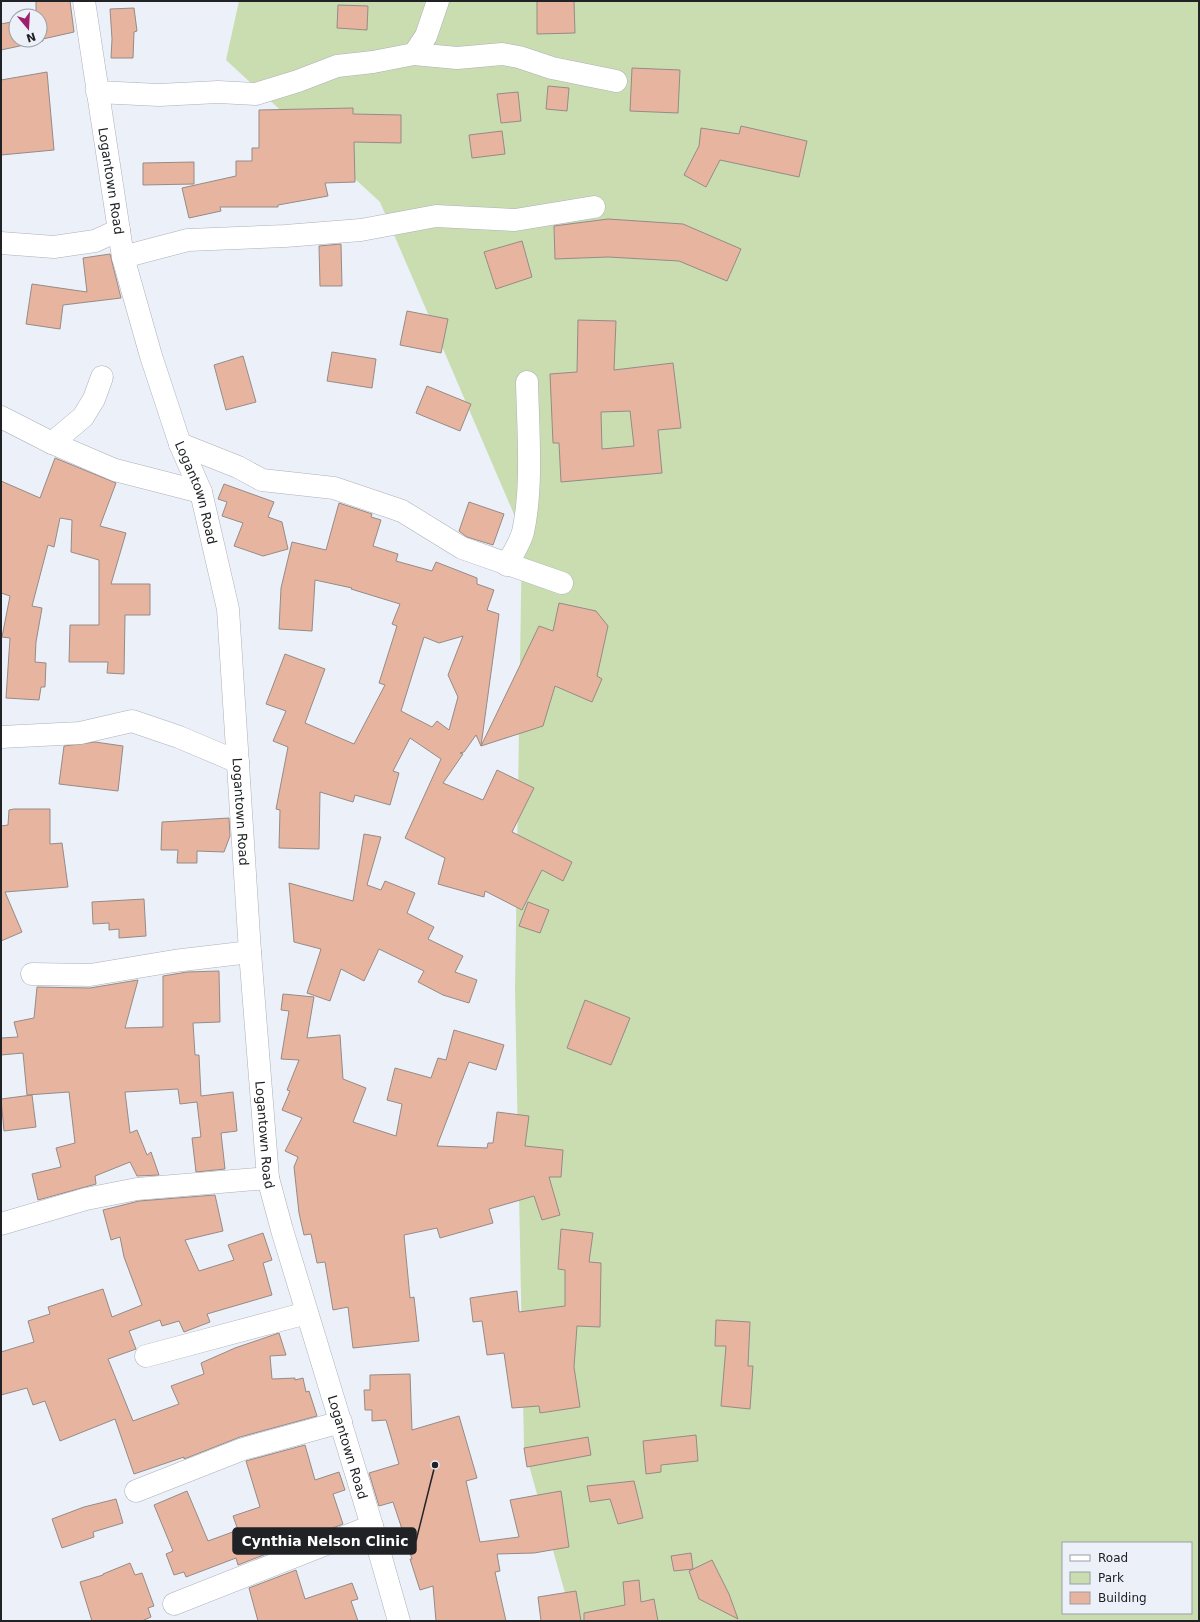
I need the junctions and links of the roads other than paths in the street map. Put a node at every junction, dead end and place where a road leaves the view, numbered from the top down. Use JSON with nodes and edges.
{"nodes":[{"id":1,"x":84,"y":1,"type":"edge"},
{"id":2,"x":438,"y":1,"type":"edge"},
{"id":3,"x":414,"y":54,"type":"junction"},
{"id":4,"x":616,"y":81,"type":"dead end"},
{"id":5,"x":97,"y":92,"type":"junction"},
{"id":6,"x":594,"y":207,"type":"dead end"},
{"id":7,"x":119,"y":230,"type":"junction"},
{"id":8,"x":1,"y":243,"type":"edge"},
{"id":9,"x":123,"y":257,"type":"junction"},
{"id":10,"x":102,"y":377,"type":"dead end"},
{"id":11,"x":527,"y":382,"type":"dead end"},
{"id":12,"x":1,"y":418,"type":"edge"},
{"id":13,"x":52,"y":443,"type":"junction"},
{"id":14,"x":180,"y":444,"type":"junction"},
{"id":15,"x":201,"y":492,"type":"junction"},
{"id":16,"x":507,"y":565,"type":"junction"},
{"id":17,"x":562,"y":584,"type":"dead end"},
{"id":18,"x":1,"y":737,"type":"edge"},
{"id":19,"x":238,"y":762,"type":"junction"},
{"id":20,"x":250,"y":952,"type":"junction"},
{"id":21,"x":32,"y":974,"type":"dead end"},
{"id":22,"x":268,"y":1178,"type":"junction"},
{"id":23,"x":1,"y":1224,"type":"edge"},
{"id":24,"x":307,"y":1313,"type":"junction"},
{"id":25,"x":146,"y":1356,"type":"dead end"},
{"id":26,"x":341,"y":1422,"type":"junction"},
{"id":27,"x":136,"y":1491,"type":"dead end"},
{"id":28,"x":372,"y":1526,"type":"junction"},
{"id":29,"x":174,"y":1604,"type":"dead end"},
{"id":30,"x":399,"y":1621,"type":"edge"}],
"edges":[{"from":1,"to":5,"type":"street","name":"Logantown Road"},
{"from":2,"to":3,"type":"street"},
{"from":3,"to":4,"type":"street"},
{"from":3,"to":5,"type":"street"},
{"from":5,"to":7,"type":"street","name":"Logantown Road"},
{"from":6,"to":9,"type":"street"},
{"from":7,"to":8,"type":"street"},
{"from":7,"to":9,"type":"street","name":"Logantown Road"},
{"from":9,"to":14,"type":"street","name":"Logantown Road"},
{"from":10,"to":13,"type":"street"},
{"from":11,"to":16,"type":"street"},
{"from":12,"to":13,"type":"street"},
{"from":13,"to":15,"type":"street"},
{"from":14,"to":15,"type":"street","name":"Logantown Road"},
{"from":14,"to":16,"type":"street"},
{"from":15,"to":19,"type":"street","name":"Logantown Road"},
{"from":16,"to":17,"type":"street"},
{"from":18,"to":19,"type":"street"},
{"from":19,"to":20,"type":"street","name":"Logantown Road"},
{"from":20,"to":21,"type":"street"},
{"from":20,"to":22,"type":"street","name":"Logantown Road"},
{"from":22,"to":23,"type":"street"},
{"from":22,"to":24,"type":"street","name":"Logantown Road"},
{"from":24,"to":25,"type":"street"},
{"from":24,"to":26,"type":"street","name":"Logantown Road"},
{"from":26,"to":27,"type":"street"},
{"from":26,"to":28,"type":"street","name":"Logantown Road"},
{"from":28,"to":29,"type":"street"},
{"from":28,"to":30,"type":"street","name":"Logantown Road"}]}
